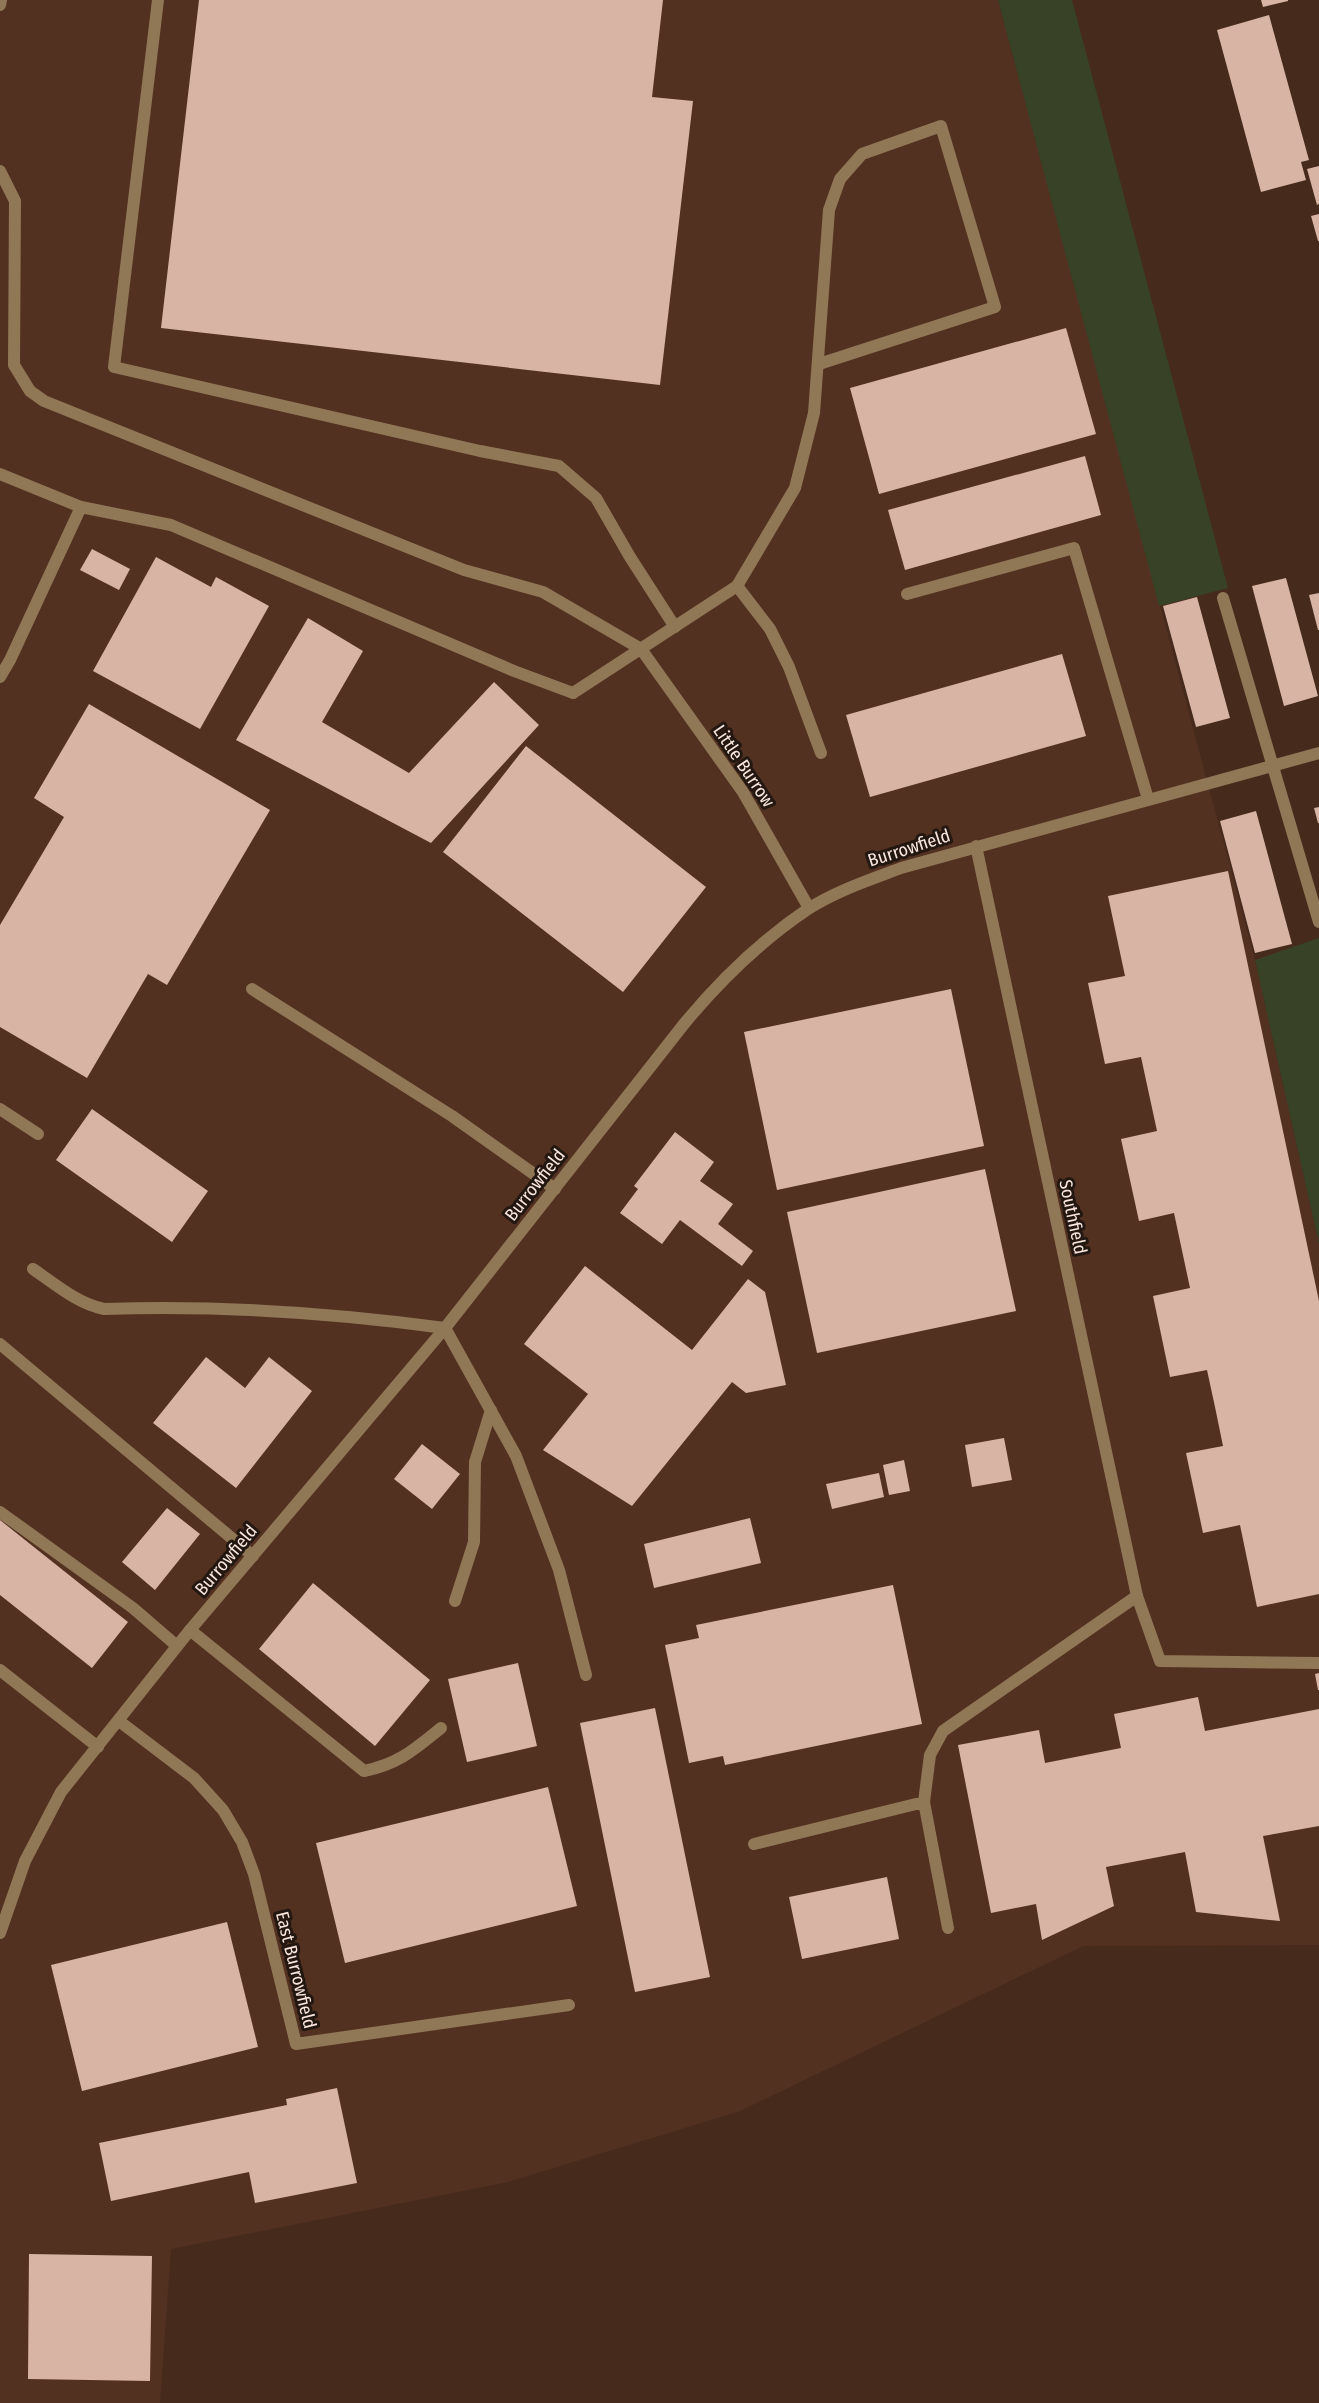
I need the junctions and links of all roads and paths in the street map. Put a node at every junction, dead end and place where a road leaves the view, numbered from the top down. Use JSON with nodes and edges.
{"nodes":[{"id":1,"x":1,"y":0,"type":"edge"},
{"id":2,"x":158,"y":0,"type":"edge"},
{"id":3,"x":0,"y":5,"type":"edge"},
{"id":4,"x":0,"y":171,"type":"edge"},
{"id":5,"x":819,"y":364,"type":"junction"},
{"id":6,"x":0,"y":474,"type":"edge"},
{"id":7,"x":81,"y":507,"type":"junction"},
{"id":8,"x":737,"y":586,"type":"junction"},
{"id":9,"x":907,"y":594,"type":"dead end"},
{"id":10,"x":1223,"y":598,"type":"dead end"},
{"id":11,"x":675,"y":627,"type":"junction"},
{"id":12,"x":641,"y":649,"type":"junction"},
{"id":13,"x":5,"y":658,"type":"edge"},
{"id":14,"x":0,"y":677,"type":"edge"},
{"id":15,"x":821,"y":753,"type":"dead end"},
{"id":16,"x":1319,"y":753,"type":"edge"},
{"id":17,"x":1273,"y":765,"type":"junction"},
{"id":18,"x":1148,"y":799,"type":"junction"},
{"id":19,"x":976,"y":846,"type":"junction"},
{"id":20,"x":810,"y":908,"type":"junction"},
{"id":21,"x":1319,"y":922,"type":"edge"},
{"id":22,"x":252,"y":988,"type":"dead end"},
{"id":23,"x":0,"y":1109,"type":"edge"},
{"id":24,"x":38,"y":1134,"type":"dead end"},
{"id":25,"x":555,"y":1190,"type":"junction"},
{"id":26,"x":33,"y":1269,"type":"dead end"},
{"id":27,"x":446,"y":1328,"type":"junction"},
{"id":28,"x":0,"y":1344,"type":"edge"},
{"id":29,"x":491,"y":1410,"type":"junction"},
{"id":30,"x":0,"y":1512,"type":"edge"},
{"id":31,"x":253,"y":1556,"type":"junction"},
{"id":32,"x":1137,"y":1596,"type":"junction"},
{"id":33,"x":455,"y":1601,"type":"dead end"},
{"id":34,"x":190,"y":1630,"type":"junction"},
{"id":35,"x":177,"y":1646,"type":"junction"},
{"id":36,"x":1319,"y":1663,"type":"edge"},
{"id":37,"x":0,"y":1670,"type":"edge"},
{"id":38,"x":586,"y":1675,"type":"dead end"},
{"id":39,"x":119,"y":1720,"type":"junction"},
{"id":40,"x":441,"y":1728,"type":"dead end"},
{"id":41,"x":98,"y":1747,"type":"junction"},
{"id":42,"x":924,"y":1802,"type":"junction"},
{"id":43,"x":754,"y":1844,"type":"dead end"},
{"id":44,"x":948,"y":1928,"type":"dead end"},
{"id":45,"x":0,"y":1933,"type":"edge"},
{"id":46,"x":569,"y":2005,"type":"dead end"}],
"edges":[{"from":1,"to":3,"type":"street"},
{"from":2,"to":11,"type":"street"},
{"from":4,"to":12,"type":"street"},
{"from":5,"to":5,"type":"street"},
{"from":5,"to":8,"type":"street"},
{"from":6,"to":7,"type":"street"},
{"from":7,"to":12,"type":"street"},
{"from":7,"to":13,"type":"street"},
{"from":8,"to":11,"type":"street"},
{"from":8,"to":15,"type":"street"},
{"from":9,"to":18,"type":"street"},
{"from":10,"to":17,"type":"street"},
{"from":11,"to":12,"type":"street"},
{"from":12,"to":20,"type":"street","name":"Little Burrow"},
{"from":13,"to":14,"type":"street"},
{"from":16,"to":17,"type":"street","name":"Burrowfield"},
{"from":17,"to":18,"type":"street","name":"Burrowfield"},
{"from":17,"to":21,"type":"street"},
{"from":18,"to":19,"type":"street","name":"Burrowfield"},
{"from":19,"to":20,"type":"street","name":"Burrowfield"},
{"from":19,"to":32,"type":"street","name":"Southfield"},
{"from":20,"to":25,"type":"street","name":"Burrowfield"},
{"from":22,"to":25,"type":"street"},
{"from":23,"to":24,"type":"street"},
{"from":25,"to":27,"type":"street","name":"Burrowfield"},
{"from":26,"to":27,"type":"street"},
{"from":27,"to":29,"type":"street"},
{"from":27,"to":31,"type":"street","name":"Burrowfield"},
{"from":28,"to":31,"type":"street"},
{"from":29,"to":33,"type":"street"},
{"from":29,"to":38,"type":"street"},
{"from":30,"to":35,"type":"street"},
{"from":31,"to":34,"type":"street","name":"Burrowfield"},
{"from":32,"to":36,"type":"street","name":"Southfield"},
{"from":32,"to":42,"type":"street"},
{"from":34,"to":35,"type":"street","name":"Burrowfield"},
{"from":34,"to":40,"type":"street"},
{"from":35,"to":39,"type":"street","name":"Burrowfield"},
{"from":37,"to":41,"type":"street"},
{"from":39,"to":41,"type":"street","name":"Burrowfield"},
{"from":39,"to":46,"type":"street","name":"East Burrowfield"},
{"from":41,"to":45,"type":"street","name":"Burrowfield"},
{"from":42,"to":43,"type":"street"},
{"from":42,"to":44,"type":"street"}]}
